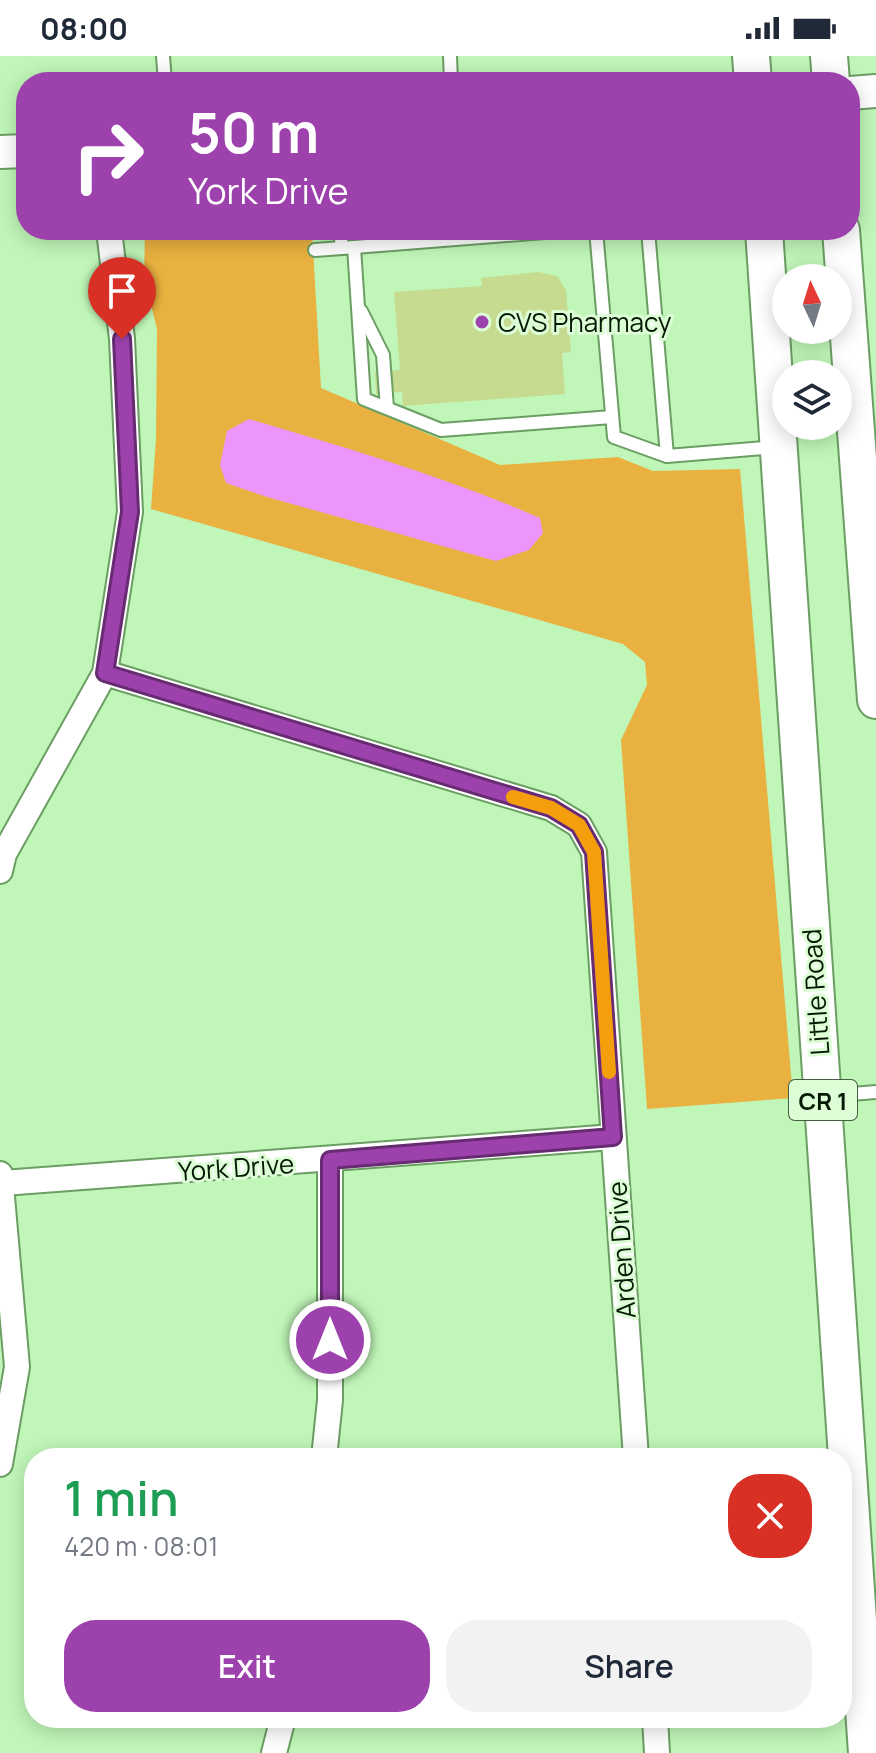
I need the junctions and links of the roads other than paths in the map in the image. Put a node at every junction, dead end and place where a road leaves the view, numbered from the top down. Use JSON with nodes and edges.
{"nodes":[{"id":1,"x":110,"y":240,"type":"edge"},
{"id":2,"x":345,"y":240,"type":"edge"},
{"id":3,"x":440,"y":240,"type":"edge"},
{"id":4,"x":597,"y":240,"type":"edge"},
{"id":5,"x":649,"y":240,"type":"edge"},
{"id":6,"x":765,"y":240,"type":"edge"},
{"id":7,"x":842,"y":240,"type":"edge"},
{"id":8,"x":348,"y":247,"type":"junction"},
{"id":9,"x":315,"y":250,"type":"dead end"},
{"id":10,"x":358,"y":305,"type":"junction"},
{"id":11,"x":387,"y":408,"type":"junction"},
{"id":12,"x":612,"y":417,"type":"junction"},
{"id":13,"x":779,"y":446,"type":"junction"},
{"id":14,"x":667,"y":456,"type":"junction"},
{"id":15,"x":105,"y":673,"type":"junction"},
{"id":16,"x":876,"y":700,"type":"edge"},
{"id":17,"x":0,"y":871,"type":"edge"},
{"id":18,"x":876,"y":1092,"type":"edge"},
{"id":19,"x":822,"y":1096,"type":"junction"},
{"id":20,"x":613,"y":1137,"type":"junction"},
{"id":21,"x":330,"y":1160,"type":"junction"},
{"id":22,"x":1,"y":1179,"type":"edge"},
{"id":23,"x":8,"y":1369,"type":"edge"},
{"id":24,"x":325,"y":1448,"type":"edge"},
{"id":25,"x":635,"y":1448,"type":"edge"},
{"id":26,"x":846,"y":1448,"type":"edge"},
{"id":27,"x":0,"y":1464,"type":"edge"},
{"id":28,"x":852,"y":1534,"type":"edge"},
{"id":29,"x":280,"y":1728,"type":"edge"},
{"id":30,"x":656,"y":1728,"type":"edge"},
{"id":31,"x":274,"y":1753,"type":"edge"},
{"id":32,"x":657,"y":1753,"type":"edge"},
{"id":33,"x":867,"y":1753,"type":"edge"}],
"edges":[{"from":1,"to":15,"type":"street"},
{"from":2,"to":8,"type":"lane"},
{"from":3,"to":8,"type":"lane"},
{"from":4,"to":12,"type":"lane"},
{"from":5,"to":14,"type":"lane"},
{"from":6,"to":13,"type":"main road","name":"Little Road","number":"CR 1"},
{"from":7,"to":16,"type":"main road"},
{"from":8,"to":9,"type":"lane"},
{"from":8,"to":10,"type":"lane"},
{"from":10,"to":11,"type":"lane"},
{"from":10,"to":11,"type":"lane"},
{"from":11,"to":12,"type":"lane"},
{"from":12,"to":14,"type":"lane"},
{"from":13,"to":14,"type":"lane"},
{"from":13,"to":19,"type":"main road","name":"Little Road","number":"CR 1"},
{"from":15,"to":17,"type":"street"},
{"from":15,"to":20,"type":"street","name":"Arden Drive"},
{"from":18,"to":19,"type":"lane"},
{"from":19,"to":26,"type":"main road","name":"Little Road","number":"CR 1"},
{"from":20,"to":21,"type":"street","name":"York Drive"},
{"from":20,"to":25,"type":"street","name":"Arden Drive"},
{"from":21,"to":22,"type":"street","name":"York Drive"},
{"from":21,"to":24,"type":"street"},
{"from":22,"to":23,"type":"street"},
{"from":23,"to":27,"type":"street"},
{"from":28,"to":33,"type":"main road","name":"Little Road","number":"CR 1"},
{"from":29,"to":31,"type":"street"},
{"from":30,"to":32,"type":"street"}]}
